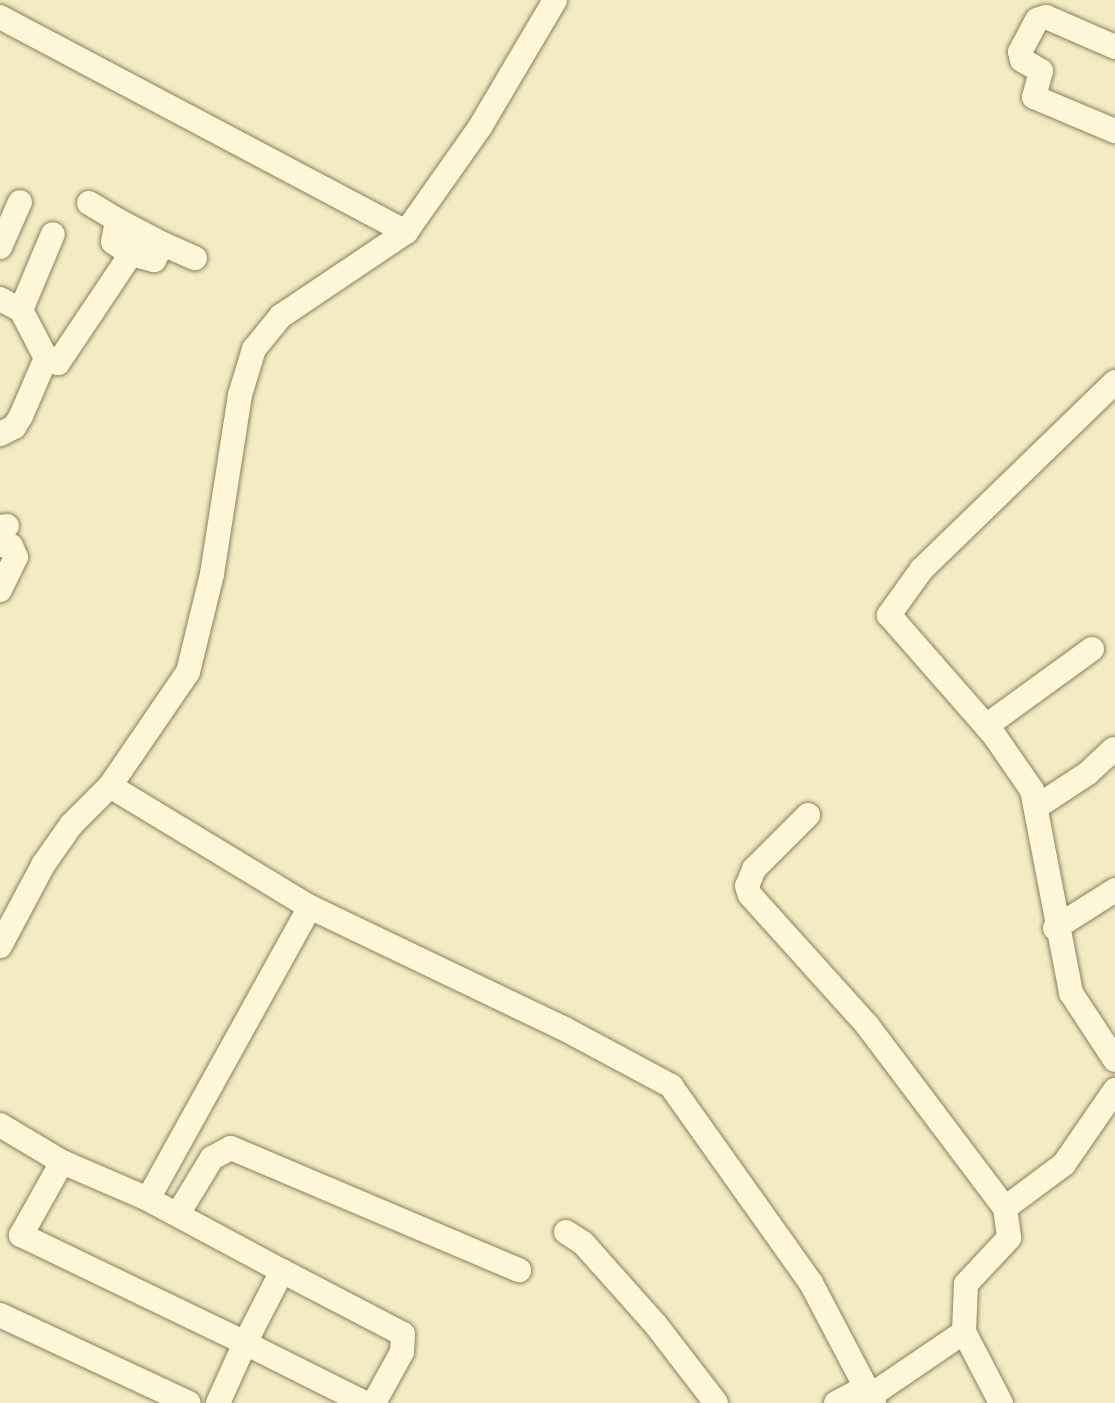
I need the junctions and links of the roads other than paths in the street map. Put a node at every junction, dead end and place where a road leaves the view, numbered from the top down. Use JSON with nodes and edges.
{"nodes":[{"id":1,"x":555,"y":0,"type":"edge"},
{"id":2,"x":0,"y":17,"type":"edge"},
{"id":3,"x":1115,"y":47,"type":"edge"},
{"id":4,"x":1115,"y":131,"type":"edge"},
{"id":5,"x":20,"y":202,"type":"dead end"},
{"id":6,"x":89,"y":203,"type":"dead end"},
{"id":7,"x":117,"y":219,"type":"junction"},
{"id":8,"x":406,"y":232,"type":"junction"},
{"id":9,"x":52,"y":234,"type":"dead end"},
{"id":10,"x":163,"y":244,"type":"junction"},
{"id":11,"x":0,"y":247,"type":"edge"},
{"id":12,"x":131,"y":254,"type":"junction"},
{"id":13,"x":195,"y":258,"type":"dead end"},
{"id":14,"x":11,"y":304,"type":"edge"},
{"id":15,"x":46,"y":358,"type":"junction"},
{"id":16,"x":1115,"y":382,"type":"edge"},
{"id":17,"x":0,"y":434,"type":"edge"},
{"id":18,"x":3,"y":533,"type":"edge"},
{"id":19,"x":0,"y":590,"type":"edge"},
{"id":20,"x":1091,"y":649,"type":"dead end"},
{"id":21,"x":986,"y":726,"type":"junction"},
{"id":22,"x":1114,"y":749,"type":"edge"},
{"id":23,"x":110,"y":786,"type":"junction"},
{"id":24,"x":1038,"y":806,"type":"junction"},
{"id":25,"x":808,"y":816,"type":"dead end"},
{"id":26,"x":1115,"y":890,"type":"edge"},
{"id":27,"x":310,"y":907,"type":"junction"},
{"id":28,"x":1055,"y":928,"type":"junction"},
{"id":29,"x":0,"y":946,"type":"edge"},
{"id":30,"x":1115,"y":1060,"type":"edge"},
{"id":31,"x":1115,"y":1090,"type":"edge"},
{"id":32,"x":0,"y":1125,"type":"edge"},
{"id":33,"x":62,"y":1162,"type":"junction"},
{"id":34,"x":187,"y":1171,"type":"junction"},
{"id":35,"x":164,"y":1207,"type":"junction"},
{"id":36,"x":1005,"y":1208,"type":"junction"},
{"id":37,"x":566,"y":1232,"type":"dead end"},
{"id":38,"x":519,"y":1270,"type":"dead end"},
{"id":39,"x":282,"y":1271,"type":"junction"},
{"id":40,"x":0,"y":1315,"type":"edge"},
{"id":41,"x":964,"y":1332,"type":"junction"},
{"id":42,"x":245,"y":1343,"type":"junction"},
{"id":43,"x":870,"y":1395,"type":"edge"},
{"id":44,"x":189,"y":1403,"type":"edge"},
{"id":45,"x":218,"y":1403,"type":"edge"},
{"id":46,"x":365,"y":1403,"type":"edge"},
{"id":47,"x":374,"y":1403,"type":"edge"},
{"id":48,"x":716,"y":1403,"type":"edge"},
{"id":49,"x":836,"y":1403,"type":"edge"},
{"id":50,"x":1000,"y":1403,"type":"edge"}],
"edges":[{"from":1,"to":8,"type":"street"},
{"from":2,"to":8,"type":"street"},
{"from":3,"to":4,"type":"street"},
{"from":5,"to":11,"type":"street"},
{"from":6,"to":7,"type":"street"},
{"from":7,"to":10,"type":"street"},
{"from":7,"to":12,"type":"street"},
{"from":8,"to":23,"type":"street"},
{"from":9,"to":14,"type":"street"},
{"from":10,"to":12,"type":"street"},
{"from":10,"to":13,"type":"street"},
{"from":12,"to":15,"type":"street"},
{"from":14,"to":15,"type":"street"},
{"from":15,"to":17,"type":"street"},
{"from":16,"to":21,"type":"street"},
{"from":18,"to":19,"type":"street"},
{"from":20,"to":21,"type":"street"},
{"from":21,"to":24,"type":"street"},
{"from":22,"to":24,"type":"street"},
{"from":23,"to":27,"type":"street"},
{"from":23,"to":29,"type":"street"},
{"from":24,"to":28,"type":"street"},
{"from":25,"to":36,"type":"street"},
{"from":26,"to":28,"type":"street"},
{"from":27,"to":34,"type":"street"},
{"from":27,"to":43,"type":"street"},
{"from":28,"to":30,"type":"street"},
{"from":31,"to":36,"type":"street"},
{"from":32,"to":33,"type":"street"},
{"from":33,"to":35,"type":"street"},
{"from":33,"to":42,"type":"street"},
{"from":34,"to":35,"type":"street"},
{"from":34,"to":35,"type":"street"},
{"from":34,"to":38,"type":"street"},
{"from":35,"to":39,"type":"street"},
{"from":36,"to":41,"type":"street"},
{"from":37,"to":48,"type":"street"},
{"from":39,"to":42,"type":"street"},
{"from":39,"to":47,"type":"street"},
{"from":40,"to":44,"type":"street"},
{"from":41,"to":43,"type":"street"},
{"from":41,"to":50,"type":"street"},
{"from":42,"to":45,"type":"street"},
{"from":42,"to":46,"type":"street"},
{"from":43,"to":49,"type":"street"}]}
